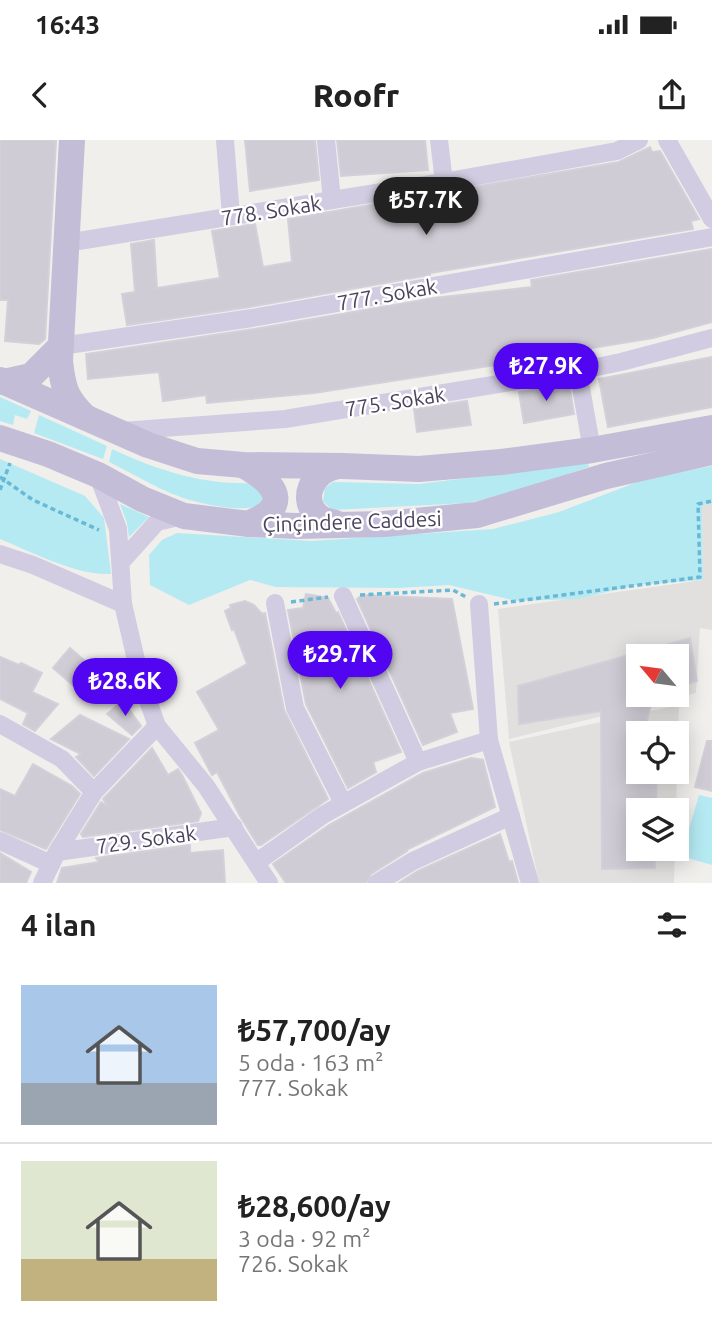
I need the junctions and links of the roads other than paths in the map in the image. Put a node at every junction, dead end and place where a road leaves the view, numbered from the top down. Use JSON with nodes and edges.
{"nodes":[{"id":1,"x":72,"y":140,"type":"edge"},
{"id":2,"x":225,"y":140,"type":"edge"},
{"id":3,"x":326,"y":140,"type":"edge"},
{"id":4,"x":439,"y":140,"type":"edge"},
{"id":5,"x":639,"y":140,"type":"edge"},
{"id":6,"x":667,"y":140,"type":"edge"},
{"id":7,"x":614,"y":145,"type":"edge"},
{"id":8,"x":444,"y":182,"type":"junction"},
{"id":9,"x":707,"y":195,"type":"edge"},
{"id":10,"x":332,"y":200,"type":"junction"},
{"id":11,"x":231,"y":216,"type":"junction"},
{"id":12,"x":712,"y":219,"type":"edge"},
{"id":13,"x":712,"y":237,"type":"edge"},
{"id":14,"x":66,"y":243,"type":"junction"},
{"id":15,"x":712,"y":338,"type":"edge"},
{"id":16,"x":61,"y":346,"type":"junction"},
{"id":17,"x":578,"y":371,"type":"junction"},
{"id":18,"x":2,"y":381,"type":"edge"},
{"id":19,"x":87,"y":420,"type":"junction"},
{"id":20,"x":712,"y":428,"type":"edge"},
{"id":21,"x":116,"y":432,"type":"junction"},
{"id":22,"x":3,"y":447,"type":"edge"},
{"id":23,"x":592,"y":450,"type":"junction"},
{"id":24,"x":712,"y":452,"type":"edge"},
{"id":25,"x":243,"y":465,"type":"junction"},
{"id":26,"x":343,"y":466,"type":"junction"},
{"id":27,"x":98,"y":475,"type":"junction"},
{"id":28,"x":184,"y":516,"type":"junction"},
{"id":29,"x":249,"y":524,"type":"junction"},
{"id":30,"x":338,"y":524,"type":"junction"},
{"id":31,"x":0,"y":554,"type":"edge"},
{"id":32,"x":121,"y":562,"type":"junction"},
{"id":33,"x":343,"y":596,"type":"road end"},
{"id":34,"x":275,"y":603,"type":"road end"},
{"id":35,"x":123,"y":604,"type":"junction"},
{"id":36,"x":479,"y":604,"type":"road end"},
{"id":37,"x":0,"y":724,"type":"edge"},
{"id":38,"x":158,"y":726,"type":"junction"},
{"id":39,"x":489,"y":740,"type":"junction"},
{"id":40,"x":418,"y":762,"type":"junction"},
{"id":41,"x":94,"y":792,"type":"junction"},
{"id":42,"x":343,"y":803,"type":"junction"},
{"id":43,"x":511,"y":816,"type":"junction"},
{"id":44,"x":234,"y":827,"type":"junction"},
{"id":45,"x":0,"y":841,"type":"edge"},
{"id":46,"x":54,"y":858,"type":"junction"},
{"id":47,"x":257,"y":862,"type":"junction"},
{"id":48,"x":42,"y":883,"type":"edge"},
{"id":49,"x":269,"y":883,"type":"edge"},
{"id":50,"x":377,"y":883,"type":"edge"},
{"id":51,"x":530,"y":883,"type":"edge"}],
"edges":[{"from":1,"to":14,"type":"main road"},
{"from":2,"to":11,"type":"street"},
{"from":3,"to":10,"type":"street"},
{"from":4,"to":8,"type":"street"},
{"from":5,"to":7,"type":"street","name":"778. Sokak"},
{"from":6,"to":9,"type":"street"},
{"from":7,"to":8,"type":"street","name":"778. Sokak"},
{"from":8,"to":10,"type":"street","name":"778. Sokak"},
{"from":9,"to":12,"type":"street"},
{"from":10,"to":11,"type":"street","name":"778. Sokak"},
{"from":11,"to":14,"type":"street","name":"778. Sokak"},
{"from":13,"to":16,"type":"street","name":"777. Sokak"},
{"from":14,"to":16,"type":"main road"},
{"from":15,"to":17,"type":"street","name":"775. Sokak"},
{"from":16,"to":18,"type":"main road"},
{"from":16,"to":19,"type":"main road"},
{"from":17,"to":21,"type":"street","name":"775. Sokak"},
{"from":17,"to":23,"type":"street"},
{"from":18,"to":19,"type":"main road"},
{"from":19,"to":21,"type":"main road"},
{"from":20,"to":23,"type":"main road"},
{"from":21,"to":25,"type":"main road"},
{"from":22,"to":27,"type":"main road","name":"Çinçindere Caddesi"},
{"from":23,"to":26,"type":"main road"},
{"from":24,"to":30,"type":"main road","name":"Çinçindere Caddesi"},
{"from":25,"to":26,"type":"main road"},
{"from":25,"to":29,"type":"main road"},
{"from":26,"to":30,"type":"main road"},
{"from":27,"to":28,"type":"main road","name":"Çinçindere Caddesi"},
{"from":27,"to":32,"type":"street"},
{"from":28,"to":29,"type":"main road","name":"Çinçindere Caddesi"},
{"from":28,"to":32,"type":"street"},
{"from":29,"to":30,"type":"main road","name":"Çinçindere Caddesi"},
{"from":31,"to":35,"type":"street"},
{"from":32,"to":35,"type":"street"},
{"from":33,"to":40,"type":"street"},
{"from":34,"to":42,"type":"street"},
{"from":35,"to":38,"type":"street"},
{"from":36,"to":39,"type":"street"},
{"from":37,"to":41,"type":"street"},
{"from":38,"to":41,"type":"street"},
{"from":38,"to":44,"type":"street"},
{"from":39,"to":40,"type":"street"},
{"from":39,"to":43,"type":"street"},
{"from":40,"to":42,"type":"street"},
{"from":41,"to":46,"type":"street"},
{"from":42,"to":47,"type":"street"},
{"from":43,"to":50,"type":"street"},
{"from":43,"to":51,"type":"street"},
{"from":44,"to":46,"type":"street","name":"729. Sokak"},
{"from":44,"to":47,"type":"street"},
{"from":45,"to":46,"type":"street"},
{"from":46,"to":48,"type":"street"},
{"from":47,"to":49,"type":"street"}]}
